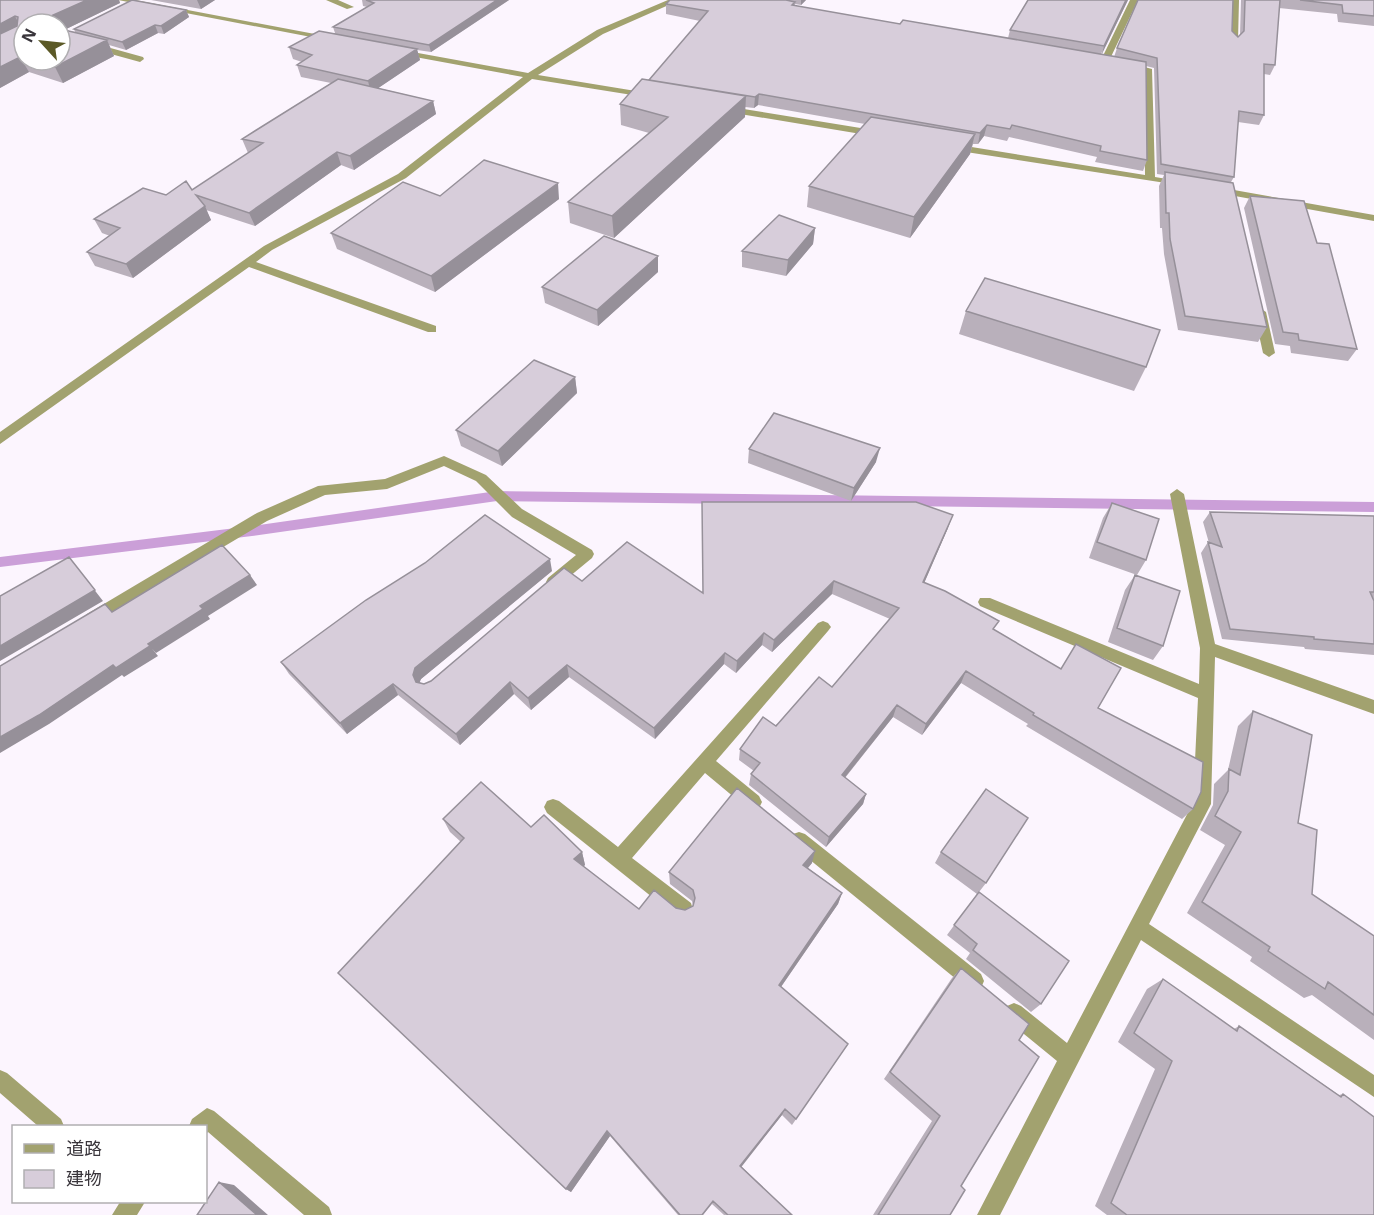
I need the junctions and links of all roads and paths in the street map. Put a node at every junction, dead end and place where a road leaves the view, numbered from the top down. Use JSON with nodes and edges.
{"nodes":[{"id":1,"x":122,"y":0,"type":"edge"},
{"id":2,"x":330,"y":0,"type":"edge"},
{"id":3,"x":676,"y":0,"type":"edge"},
{"id":4,"x":1134,"y":0,"type":"edge"},
{"id":5,"x":1235,"y":0,"type":"edge"},
{"id":6,"x":137,"y":1,"type":"edge"},
{"id":7,"x":350,"y":6,"type":"dead end"},
{"id":8,"x":115,"y":12,"type":"edge"},
{"id":9,"x":339,"y":39,"type":"edge"},
{"id":10,"x":72,"y":40,"type":"edge"},
{"id":11,"x":1234,"y":41,"type":"edge"},
{"id":12,"x":384,"y":48,"type":"edge"},
{"id":13,"x":1081,"y":57,"type":"edge"},
{"id":14,"x":140,"y":59,"type":"dead end"},
{"id":15,"x":1105,"y":61,"type":"junction"},
{"id":16,"x":530,"y":76,"type":"junction"},
{"id":17,"x":658,"y":97,"type":"edge"},
{"id":18,"x":717,"y":107,"type":"edge"},
{"id":19,"x":886,"y":135,"type":"edge"},
{"id":20,"x":942,"y":145,"type":"edge"},
{"id":21,"x":1150,"y":178,"type":"junction"},
{"id":22,"x":1374,"y":218,"type":"edge"},
{"id":23,"x":249,"y":263,"type":"junction"},
{"id":24,"x":1256,"y":296,"type":"edge"},
{"id":25,"x":432,"y":329,"type":"dead end"},
{"id":26,"x":1269,"y":353,"type":"dead end"},
{"id":27,"x":0,"y":439,"type":"edge"},
{"id":28,"x":1177,"y":494,"type":"dead end"},
{"id":29,"x":543,"y":591,"type":"edge"},
{"id":30,"x":985,"y":602,"type":"dead end"},
{"id":31,"x":79,"y":625,"type":"edge"},
{"id":32,"x":823,"y":627,"type":"dead end"},
{"id":33,"x":1208,"y":648,"type":"junction"},
{"id":34,"x":1206,"y":694,"type":"junction"},
{"id":35,"x":1374,"y":707,"type":"edge"},
{"id":36,"x":704,"y":762,"type":"junction"},
{"id":37,"x":553,"y":807,"type":"dead end"},
{"id":38,"x":768,"y":814,"type":"edge"},
{"id":39,"x":786,"y":829,"type":"edge"},
{"id":40,"x":619,"y":859,"type":"junction"},
{"id":41,"x":684,"y":910,"type":"edge"},
{"id":42,"x":1139,"y":928,"type":"junction"},
{"id":43,"x":1071,"y":1059,"type":"junction"},
{"id":44,"x":0,"y":1080,"type":"edge"},
{"id":45,"x":1374,"y":1087,"type":"edge"},
{"id":46,"x":53,"y":1125,"type":"edge"},
{"id":47,"x":201,"y":1125,"type":"edge"},
{"id":48,"x":133,"y":1203,"type":"edge"},
{"id":49,"x":123,"y":1215,"type":"edge"},
{"id":50,"x":321,"y":1215,"type":"edge"},
{"id":51,"x":988,"y":1215,"type":"edge"}],
"edges":[{"from":1,"to":6,"type":"street"},
{"from":2,"to":7,"type":"street"},
{"from":3,"to":16,"type":"street"},
{"from":4,"to":15,"type":"street"},
{"from":5,"to":11,"type":"street"},
{"from":6,"to":8,"type":"street"},
{"from":6,"to":9,"type":"street"},
{"from":10,"to":14,"type":"street"},
{"from":12,"to":16,"type":"street"},
{"from":13,"to":15,"type":"street"},
{"from":15,"to":21,"type":"street"},
{"from":16,"to":17,"type":"street"},
{"from":16,"to":23,"type":"street"},
{"from":18,"to":19,"type":"street"},
{"from":20,"to":21,"type":"street"},
{"from":21,"to":22,"type":"street"},
{"from":23,"to":25,"type":"street"},
{"from":23,"to":27,"type":"street"},
{"from":24,"to":26,"type":"street"},
{"from":28,"to":33,"type":"street"},
{"from":29,"to":31,"type":"street"},
{"from":30,"to":34,"type":"street"},
{"from":32,"to":36,"type":"street"},
{"from":33,"to":34,"type":"street"},
{"from":33,"to":35,"type":"street"},
{"from":34,"to":42,"type":"street"},
{"from":36,"to":38,"type":"street"},
{"from":36,"to":40,"type":"street"},
{"from":37,"to":40,"type":"street"},
{"from":39,"to":43,"type":"street"},
{"from":40,"to":41,"type":"street"},
{"from":42,"to":43,"type":"street"},
{"from":42,"to":45,"type":"street"},
{"from":43,"to":51,"type":"street"},
{"from":44,"to":46,"type":"street"},
{"from":47,"to":50,"type":"street"},
{"from":48,"to":49,"type":"street"}]}
